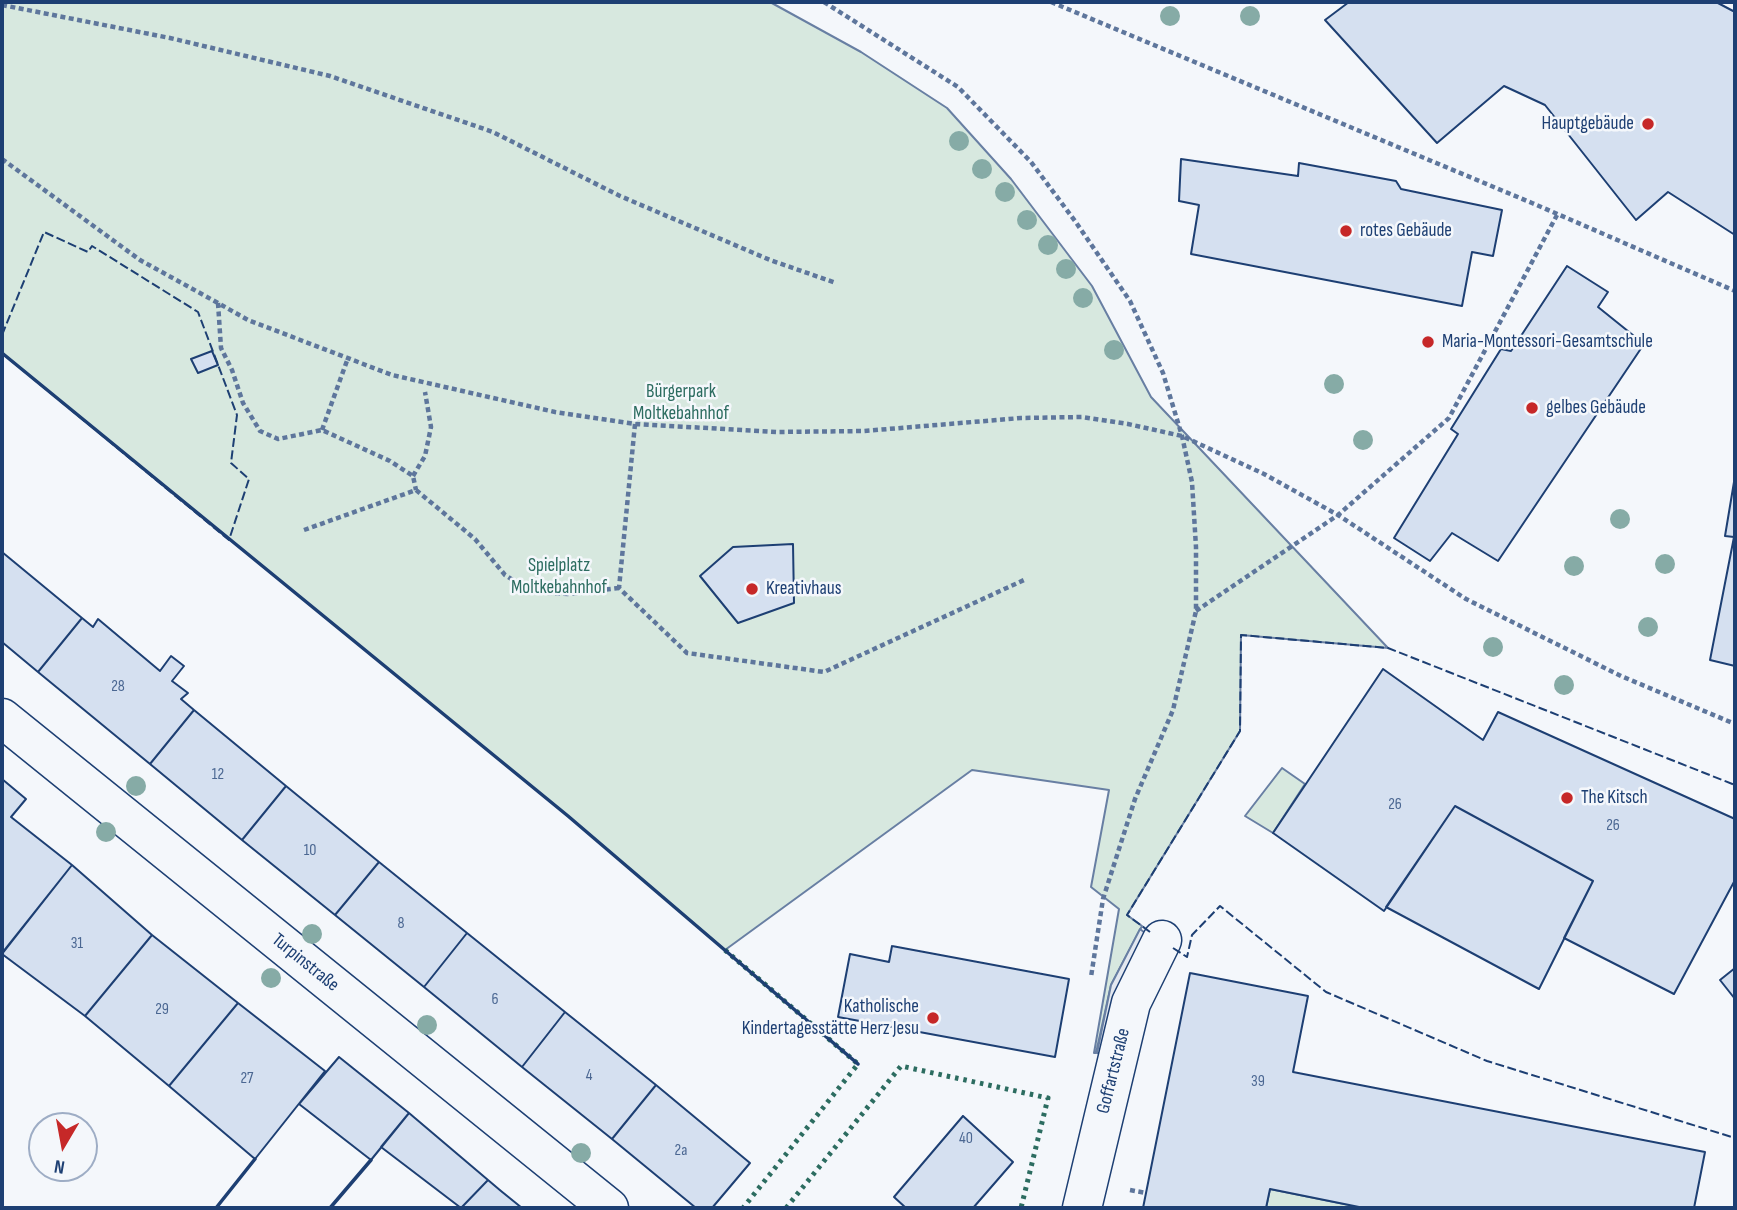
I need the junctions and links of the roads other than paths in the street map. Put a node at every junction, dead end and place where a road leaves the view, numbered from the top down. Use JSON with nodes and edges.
{"nodes":[{"id":1,"x":2,"y":718,"type":"edge"},
{"id":2,"x":1162,"y":940,"type":"dead end"},
{"id":3,"x":609,"y":1208,"type":"edge"},
{"id":4,"x":1082,"y":1208,"type":"edge"}],
"edges":[{"from":1,"to":3,"type":"street","name":"Turpinstraße"},
{"from":2,"to":4,"type":"street","name":"Goffartstraße"}]}
